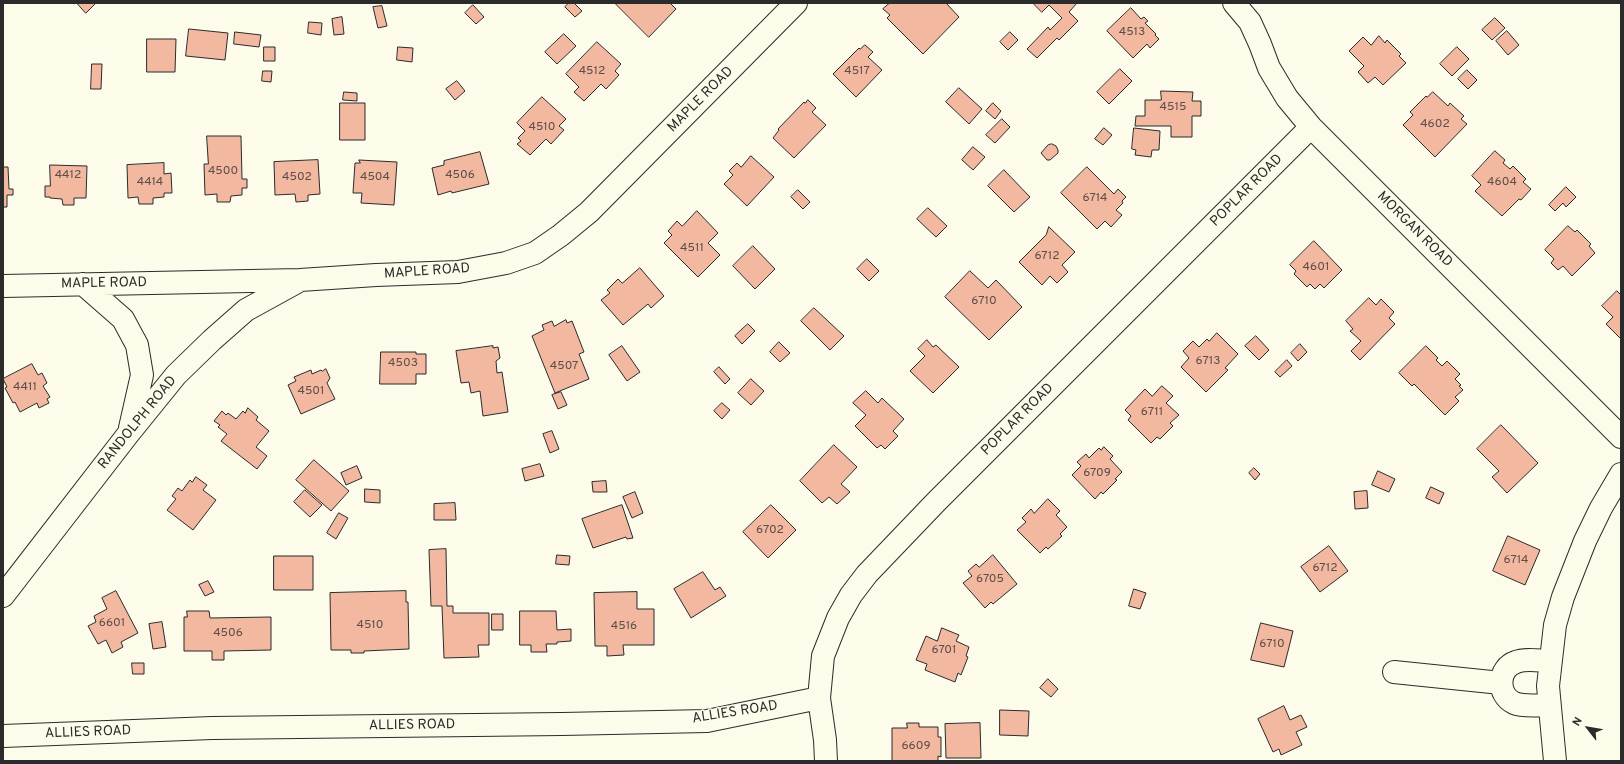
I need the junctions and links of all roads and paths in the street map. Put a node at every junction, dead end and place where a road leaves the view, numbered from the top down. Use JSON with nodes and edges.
{"nodes":[{"id":1,"x":796,"y":3,"type":"edge"},
{"id":2,"x":1234,"y":3,"type":"edge"},
{"id":3,"x":1311,"y":127,"type":"junction"},
{"id":4,"x":300,"y":280,"type":"junction"},
{"id":5,"x":83,"y":284,"type":"junction"},
{"id":6,"x":3,"y":286,"type":"edge"},
{"id":7,"x":129,"y":433,"type":"junction"},
{"id":8,"x":1621,"y":437,"type":"edge"},
{"id":9,"x":1621,"y":474,"type":"edge"},
{"id":10,"x":3,"y":596,"type":"edge"},
{"id":11,"x":1550,"y":661,"type":"junction"},
{"id":12,"x":1394,"y":672,"type":"dead end"},
{"id":13,"x":1501,"y":683,"type":"junction"},
{"id":14,"x":819,"y":698,"type":"junction"},
{"id":15,"x":1548,"y":705,"type":"junction"},
{"id":16,"x":3,"y":736,"type":"edge"},
{"id":17,"x":826,"y":761,"type":"edge"},
{"id":18,"x":1555,"y":761,"type":"edge"}],
"edges":[{"from":1,"to":4,"type":"street","name":"MAPLE ROAD"},
{"from":2,"to":3,"type":"street","name":"MORGAN ROAD"},
{"from":3,"to":8,"type":"street","name":"MORGAN ROAD"},
{"from":3,"to":14,"type":"street","name":"POPLAR ROAD"},
{"from":4,"to":5,"type":"street","name":"MAPLE ROAD"},
{"from":4,"to":7,"type":"street","name":"RANDOLPH ROAD"},
{"from":5,"to":6,"type":"street","name":"MAPLE ROAD"},
{"from":5,"to":7,"type":"street"},
{"from":7,"to":10,"type":"street","name":"RANDOLPH ROAD"},
{"from":9,"to":11,"type":"street"},
{"from":11,"to":13,"type":"street"},
{"from":11,"to":15,"type":"street"},
{"from":12,"to":13,"type":"street"},
{"from":13,"to":15,"type":"street"},
{"from":14,"to":16,"type":"street","name":"ALLIES ROAD"},
{"from":14,"to":17,"type":"street","name":"POPLAR ROAD"},
{"from":15,"to":18,"type":"street"}]}
